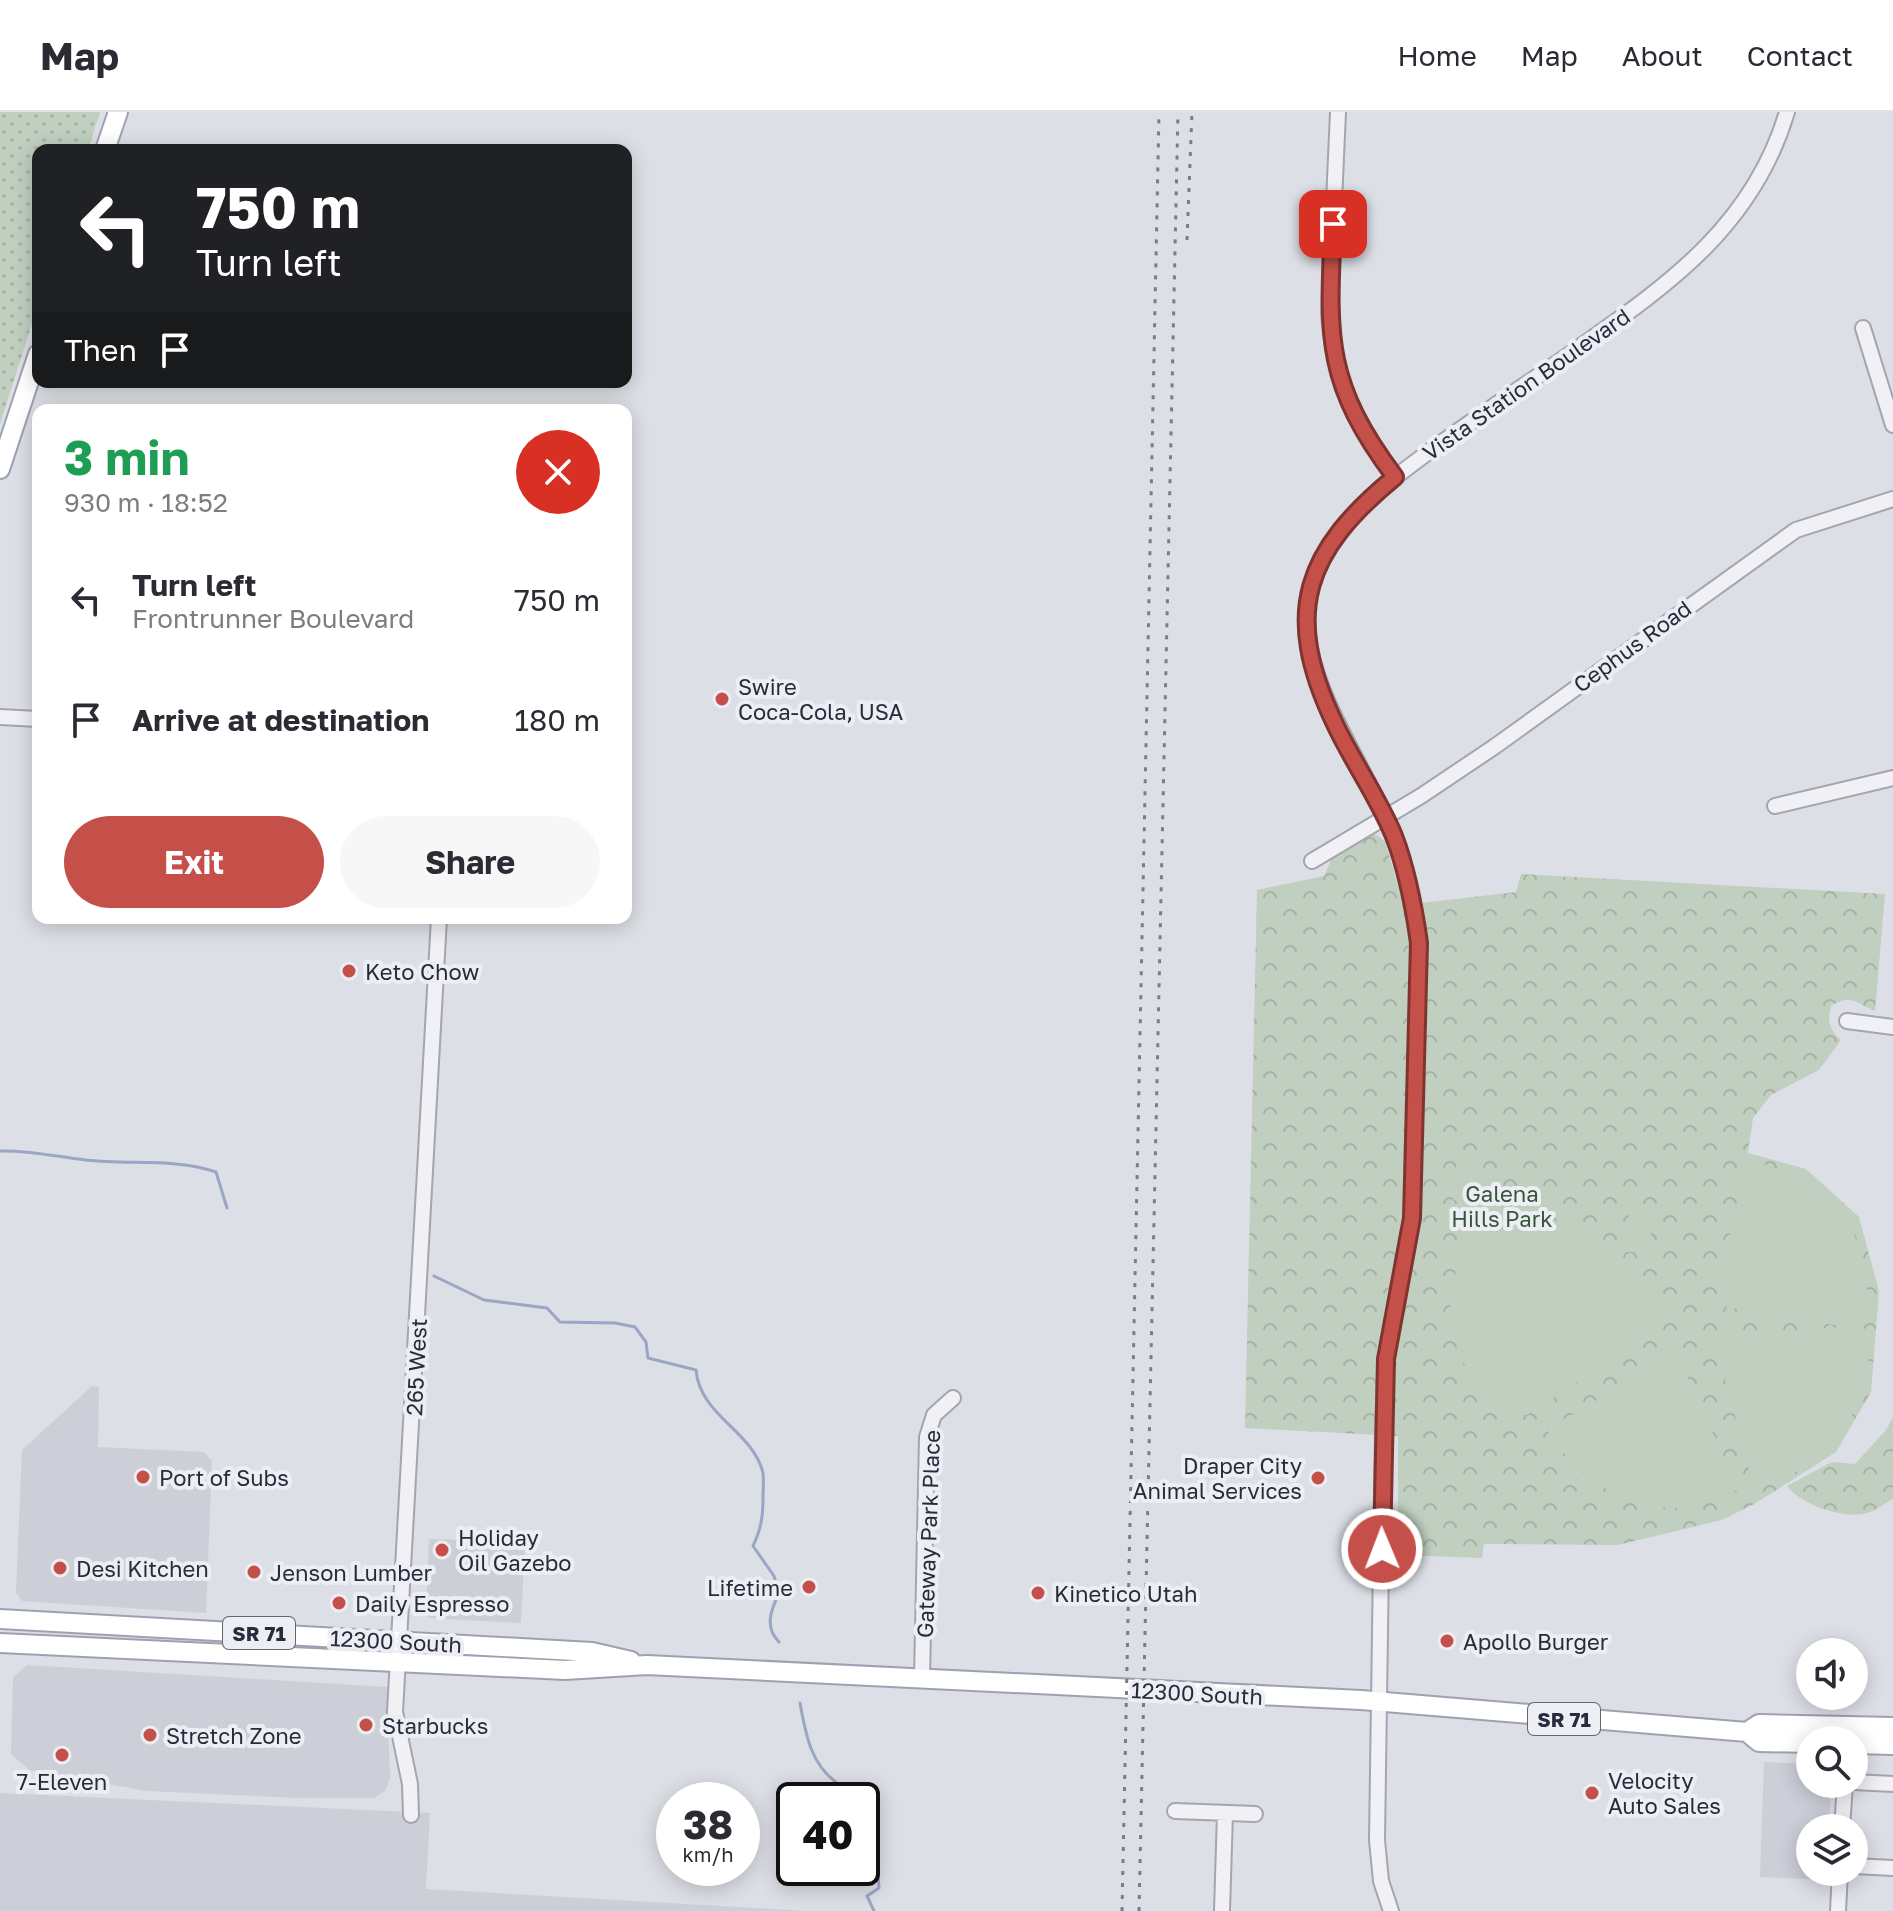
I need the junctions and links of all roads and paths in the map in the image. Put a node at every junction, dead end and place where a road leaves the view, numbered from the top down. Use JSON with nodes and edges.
{"nodes":[{"id":1,"x":118,"y":112,"type":"edge"},
{"id":2,"x":1338,"y":112,"type":"edge"},
{"id":3,"x":1787,"y":112,"type":"edge"},
{"id":4,"x":107,"y":144,"type":"edge"},
{"id":5,"x":1863,"y":328,"type":"dead end"},
{"id":6,"x":32,"y":372,"type":"edge"},
{"id":7,"x":1893,"y":425,"type":"edge"},
{"id":8,"x":0,"y":469,"type":"edge"},
{"id":9,"x":1395,"y":477,"type":"junction"},
{"id":10,"x":1893,"y":499,"type":"edge"},
{"id":11,"x":0,"y":717,"type":"edge"},
{"id":12,"x":32,"y":719,"type":"edge"},
{"id":13,"x":1893,"y":778,"type":"edge"},
{"id":14,"x":1775,"y":806,"type":"dead end"},
{"id":15,"x":1383,"y":816,"type":"junction"},
{"id":16,"x":1312,"y":861,"type":"dead end"},
{"id":17,"x":439,"y":924,"type":"edge"},
{"id":18,"x":1847,"y":1021,"type":"dead end"},
{"id":19,"x":1893,"y":1027,"type":"edge"},
{"id":20,"x":953,"y":1398,"type":"dead end"},
{"id":21,"x":0,"y":1619,"type":"edge"},
{"id":22,"x":399,"y":1641,"type":"junction"},
{"id":23,"x":0,"y":1643,"type":"edge"},
{"id":24,"x":398,"y":1661,"type":"junction"},
{"id":25,"x":647,"y":1665,"type":"junction"},
{"id":26,"x":922,"y":1679,"type":"junction"},
{"id":27,"x":1381,"y":1701,"type":"junction"},
{"id":28,"x":1893,"y":1727,"type":"edge"},
{"id":29,"x":1747,"y":1732,"type":"junction"},
{"id":30,"x":1796,"y":1743,"type":"edge"},
{"id":31,"x":1868,"y":1744,"type":"edge"},
{"id":32,"x":1893,"y":1745,"type":"edge"},
{"id":33,"x":1868,"y":1783,"type":"edge"},
{"id":34,"x":1893,"y":1784,"type":"edge"},
{"id":35,"x":1175,"y":1811,"type":"dead end"},
{"id":36,"x":1225,"y":1813,"type":"junction"},
{"id":37,"x":1255,"y":1814,"type":"dead end"},
{"id":38,"x":411,"y":1815,"type":"dead end"},
{"id":39,"x":1868,"y":1867,"type":"edge"},
{"id":40,"x":1893,"y":1868,"type":"edge"},
{"id":41,"x":1839,"y":1886,"type":"edge"},
{"id":42,"x":1222,"y":1911,"type":"edge"},
{"id":43,"x":1391,"y":1911,"type":"edge"},
{"id":44,"x":1838,"y":1911,"type":"edge"}],
"edges":[{"from":1,"to":4,"type":"main road"},
{"from":2,"to":9,"type":"street"},
{"from":3,"to":9,"type":"street","name":"Vista Station Boulevard"},
{"from":5,"to":7,"type":"street"},
{"from":6,"to":8,"type":"main road"},
{"from":9,"to":15,"type":"street","name":"Vista Station Boulevard"},
{"from":10,"to":15,"type":"street","name":"Cephus Road"},
{"from":11,"to":12,"type":"street"},
{"from":13,"to":14,"type":"street"},
{"from":15,"to":16,"type":"street","name":"Cephus Road"},
{"from":15,"to":27,"type":"street","name":"Vista Station Boulevard"},
{"from":17,"to":22,"type":"street","name":"265 West"},
{"from":18,"to":19,"type":"street"},
{"from":20,"to":26,"type":"street","name":"Gateway Park Place"},
{"from":21,"to":22,"type":"main road","name":"12300 South","number":"SR 71"},
{"from":22,"to":24,"type":"street","name":"265 West"},
{"from":22,"to":25,"type":"main road","name":"12300 South","number":"SR 71"},
{"from":23,"to":24,"type":"main road","name":"12300 South","number":"SR 71"},
{"from":24,"to":25,"type":"main road","name":"12300 South","number":"SR 71"},
{"from":24,"to":38,"type":"street","name":"265 West"},
{"from":25,"to":26,"type":"main road","name":"12300 South","number":"SR 71"},
{"from":26,"to":27,"type":"main road","name":"12300 South","number":"SR 71"},
{"from":27,"to":29,"type":"main road","name":"12300 South","number":"SR 71"},
{"from":27,"to":43,"type":"street","name":"Vista Station Boulevard"},
{"from":28,"to":29,"type":"main road","name":"12300 South","number":"SR 71"},
{"from":29,"to":30,"type":"main road","name":"12300 South","number":"SR 71"},
{"from":31,"to":32,"type":"main road"},
{"from":33,"to":34,"type":"street"},
{"from":35,"to":36,"type":"street"},
{"from":36,"to":37,"type":"street"},
{"from":36,"to":42,"type":"street"},
{"from":39,"to":40,"type":"street"},
{"from":41,"to":44,"type":"street"}]}
